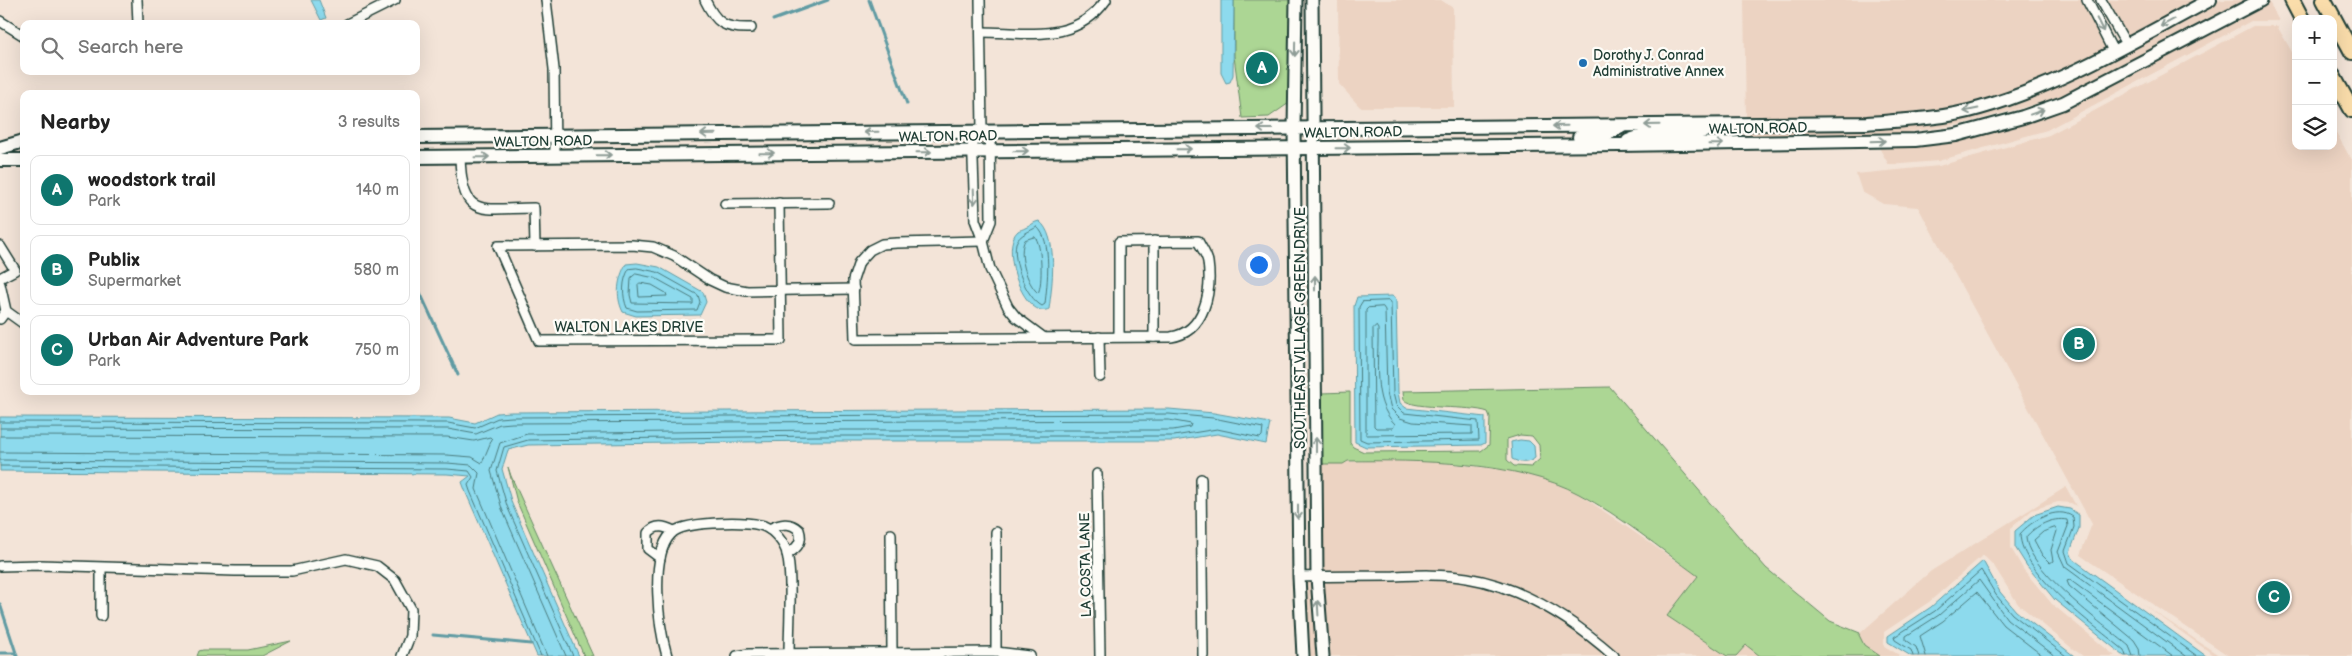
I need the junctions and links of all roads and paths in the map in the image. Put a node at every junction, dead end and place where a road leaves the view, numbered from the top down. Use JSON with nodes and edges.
{"nodes":[{"id":1,"x":137,"y":0,"type":"edge"},
{"id":2,"x":395,"y":0,"type":"edge"},
{"id":3,"x":546,"y":0,"type":"edge"},
{"id":4,"x":704,"y":0,"type":"edge"},
{"id":5,"x":980,"y":0,"type":"edge"},
{"id":6,"x":1106,"y":0,"type":"edge"},
{"id":7,"x":1296,"y":0,"type":"edge"},
{"id":8,"x":1312,"y":0,"type":"edge"},
{"id":9,"x":2087,"y":0,"type":"edge"},
{"id":10,"x":2101,"y":0,"type":"edge"},
{"id":11,"x":2210,"y":0,"type":"edge"},
{"id":12,"x":2261,"y":0,"type":"edge"},
{"id":13,"x":2292,"y":0,"type":"edge"},
{"id":14,"x":2324,"y":0,"type":"edge"},
{"id":15,"x":2300,"y":15,"type":"edge"},
{"id":16,"x":138,"y":20,"type":"edge"},
{"id":17,"x":355,"y":20,"type":"edge"},
{"id":18,"x":0,"y":21,"type":"edge"},
{"id":19,"x":751,"y":28,"type":"dead end"},
{"id":20,"x":981,"y":32,"type":"junction"},
{"id":21,"x":20,"y":34,"type":"edge"},
{"id":22,"x":2126,"y":44,"type":"junction"},
{"id":23,"x":2113,"y":51,"type":"junction"},
{"id":24,"x":2352,"y":52,"type":"edge"},
{"id":25,"x":2337,"y":83,"type":"edge"},
{"id":26,"x":2352,"y":110,"type":"edge"},
{"id":27,"x":1718,"y":125,"type":"junction"},
{"id":28,"x":1624,"y":126,"type":"junction"},
{"id":29,"x":1294,"y":129,"type":"junction"},
{"id":30,"x":1313,"y":129,"type":"junction"},
{"id":31,"x":981,"y":131,"type":"junction"},
{"id":32,"x":555,"y":135,"type":"junction"},
{"id":33,"x":420,"y":137,"type":"edge"},
{"id":34,"x":0,"y":139,"type":"edge"},
{"id":35,"x":20,"y":140,"type":"edge"},
{"id":36,"x":20,"y":141,"type":"edge"},
{"id":37,"x":1522,"y":145,"type":"junction"},
{"id":38,"x":1619,"y":145,"type":"junction"},
{"id":39,"x":0,"y":148,"type":"edge"},
{"id":40,"x":1294,"y":148,"type":"junction"},
{"id":41,"x":1314,"y":148,"type":"junction"},
{"id":42,"x":972,"y":151,"type":"junction"},
{"id":43,"x":990,"y":151,"type":"junction"},
{"id":44,"x":555,"y":156,"type":"junction"},
{"id":45,"x":420,"y":157,"type":"edge"},
{"id":46,"x":460,"y":157,"type":"junction"},
{"id":47,"x":0,"y":160,"type":"edge"},
{"id":48,"x":20,"y":160,"type":"edge"},
{"id":49,"x":779,"y":203,"type":"junction"},
{"id":50,"x":829,"y":203,"type":"dead end"},
{"id":51,"x":725,"y":204,"type":"dead end"},
{"id":52,"x":983,"y":241,"type":"junction"},
{"id":53,"x":1154,"y":241,"type":"junction"},
{"id":54,"x":0,"y":246,"type":"edge"},
{"id":55,"x":535,"y":246,"type":"junction"},
{"id":56,"x":0,"y":278,"type":"edge"},
{"id":57,"x":0,"y":284,"type":"edge"},
{"id":58,"x":854,"y":289,"type":"junction"},
{"id":59,"x":780,"y":290,"type":"junction"},
{"id":60,"x":6,"y":311,"type":"junction"},
{"id":61,"x":0,"y":319,"type":"edge"},
{"id":62,"x":20,"y":321,"type":"edge"},
{"id":63,"x":1099,"y":337,"type":"junction"},
{"id":64,"x":1119,"y":337,"type":"junction"},
{"id":65,"x":1154,"y":337,"type":"junction"},
{"id":66,"x":1043,"y":338,"type":"junction"},
{"id":67,"x":1100,"y":378,"type":"dead end"},
{"id":68,"x":1097,"y":474,"type":"dead end"},
{"id":69,"x":1201,"y":479,"type":"dead end"},
{"id":70,"x":770,"y":529,"type":"junction"},
{"id":71,"x":674,"y":531,"type":"junction"},
{"id":72,"x":996,"y":532,"type":"dead end"},
{"id":73,"x":891,"y":534,"type":"dead end"},
{"id":74,"x":787,"y":554,"type":"junction"},
{"id":75,"x":660,"y":558,"type":"junction"},
{"id":76,"x":0,"y":566,"type":"edge"},
{"id":77,"x":102,"y":568,"type":"junction"},
{"id":78,"x":1317,"y":577,"type":"junction"},
{"id":79,"x":1299,"y":578,"type":"junction"},
{"id":80,"x":101,"y":616,"type":"dead end"},
{"id":81,"x":892,"y":651,"type":"junction"},
{"id":82,"x":996,"y":652,"type":"junction"},
{"id":83,"x":789,"y":653,"type":"junction"},
{"id":84,"x":402,"y":656,"type":"edge"},
{"id":85,"x":668,"y":656,"type":"edge"},
{"id":86,"x":737,"y":656,"type":"edge"},
{"id":87,"x":1030,"y":656,"type":"edge"},
{"id":88,"x":1100,"y":656,"type":"edge"},
{"id":89,"x":1203,"y":656,"type":"edge"},
{"id":90,"x":1303,"y":656,"type":"edge"},
{"id":91,"x":1323,"y":656,"type":"edge"},
{"id":92,"x":1614,"y":656,"type":"edge"}],
"edges":[{"from":1,"to":16,"type":"street"},
{"from":2,"to":17,"type":"street"},
{"from":3,"to":32,"type":"street"},
{"from":4,"to":19,"type":"street"},
{"from":5,"to":20,"type":"street"},
{"from":6,"to":20,"type":"street"},
{"from":7,"to":29,"type":"street","name":"SOUTHEAST VILLAGE GREEN DRIVE","one_way":true},
{"from":8,"to":30,"type":"street","name":"SOUTHEAST VILLAGE GREEN DRIVE"},
{"from":9,"to":23,"type":"street","one_way":true},
{"from":10,"to":22,"type":"street"},
{"from":11,"to":22,"type":"main road","name":"WALTON ROAD","one_way":true},
{"from":38,"to":12,"type":"main road","name":"WALTON ROAD","one_way":true},
{"from":13,"to":15,"type":"main road"},
{"from":14,"to":24,"type":"main road"},
{"from":18,"to":21,"type":"street"},
{"from":20,"to":31,"type":"street"},
{"from":22,"to":23,"type":"main road","name":"WALTON ROAD"},
{"from":23,"to":27,"type":"main road","name":"WALTON ROAD","one_way":true},
{"from":25,"to":26,"type":"main road"},
{"from":27,"to":28,"type":"main road","name":"WALTON ROAD","one_way":true},
{"from":27,"to":38,"type":"main road"},
{"from":28,"to":30,"type":"main road","name":"WALTON ROAD","one_way":true},
{"from":28,"to":37,"type":"main road"},
{"from":29,"to":30,"type":"main road","name":"WALTON ROAD"},
{"from":29,"to":31,"type":"main road","name":"WALTON ROAD","one_way":true},
{"from":29,"to":40,"type":"street","name":"SOUTHEAST VILLAGE GREEN DRIVE"},
{"from":30,"to":41,"type":"street","name":"SOUTHEAST VILLAGE GREEN DRIVE"},
{"from":31,"to":32,"type":"main road","name":"WALTON ROAD","one_way":true},
{"from":31,"to":42,"type":"street"},
{"from":31,"to":43,"type":"street"},
{"from":32,"to":33,"type":"main road","name":"WALTON ROAD"},
{"from":32,"to":44,"type":"street"},
{"from":34,"to":35,"type":"main road"},
{"from":36,"to":39,"type":"main road"},
{"from":37,"to":38,"type":"main road","name":"WALTON ROAD"},
{"from":41,"to":37,"type":"main road","name":"WALTON ROAD","one_way":true},
{"from":40,"to":41,"type":"main road","name":"WALTON ROAD"},
{"from":43,"to":40,"type":"main road","name":"WALTON ROAD","one_way":true},
{"from":40,"to":79,"type":"street","name":"SOUTHEAST VILLAGE GREEN DRIVE","one_way":true},
{"from":78,"to":41,"type":"street","name":"SOUTHEAST VILLAGE GREEN DRIVE","one_way":true},
{"from":42,"to":43,"type":"main road","name":"WALTON ROAD"},
{"from":44,"to":42,"type":"main road","name":"WALTON ROAD","one_way":true},
{"from":42,"to":52,"type":"street","one_way":true},
{"from":43,"to":52,"type":"street"},
{"from":46,"to":44,"type":"main road","name":"WALTON ROAD","one_way":true},
{"from":45,"to":46,"type":"main road","name":"WALTON ROAD"},
{"from":46,"to":55,"type":"street"},
{"from":47,"to":48,"type":"main road"},
{"from":49,"to":50,"type":"street"},
{"from":49,"to":51,"type":"street"},
{"from":49,"to":59,"type":"street","name":"WALTON LAKES DRIVE"},
{"from":52,"to":58,"type":"street"},
{"from":52,"to":66,"type":"street"},
{"from":53,"to":64,"type":"street"},
{"from":53,"to":65,"type":"street"},
{"from":53,"to":65,"type":"street"},
{"from":54,"to":56,"type":"street"},
{"from":55,"to":59,"type":"street","name":"WALTON LAKES DRIVE"},
{"from":55,"to":59,"type":"street","name":"WALTON LAKES DRIVE"},
{"from":57,"to":60,"type":"street"},
{"from":58,"to":59,"type":"street","name":"WALTON LAKES DRIVE"},
{"from":58,"to":66,"type":"street"},
{"from":60,"to":61,"type":"street"},
{"from":60,"to":62,"type":"street"},
{"from":63,"to":64,"type":"street"},
{"from":63,"to":66,"type":"street"},
{"from":63,"to":67,"type":"street"},
{"from":64,"to":65,"type":"street"},
{"from":68,"to":88,"type":"street","name":"LA COSTA LANE"},
{"from":69,"to":89,"type":"street"},
{"from":70,"to":71,"type":"street"},
{"from":70,"to":74,"type":"street"},
{"from":70,"to":74,"type":"street"},
{"from":71,"to":75,"type":"street"},
{"from":71,"to":75,"type":"street"},
{"from":72,"to":82,"type":"street"},
{"from":73,"to":81,"type":"street"},
{"from":74,"to":83,"type":"street"},
{"from":75,"to":85,"type":"street"},
{"from":76,"to":77,"type":"street"},
{"from":77,"to":80,"type":"street"},
{"from":77,"to":84,"type":"street"},
{"from":78,"to":79,"type":"street"},
{"from":91,"to":78,"type":"street","name":"SOUTHEAST VILLAGE GREEN DRIVE","one_way":true},
{"from":78,"to":92,"type":"street"},
{"from":79,"to":90,"type":"street","name":"SOUTHEAST VILLAGE GREEN DRIVE"},
{"from":81,"to":82,"type":"street"},
{"from":81,"to":83,"type":"street"},
{"from":82,"to":87,"type":"street"},
{"from":83,"to":86,"type":"street"}]}
